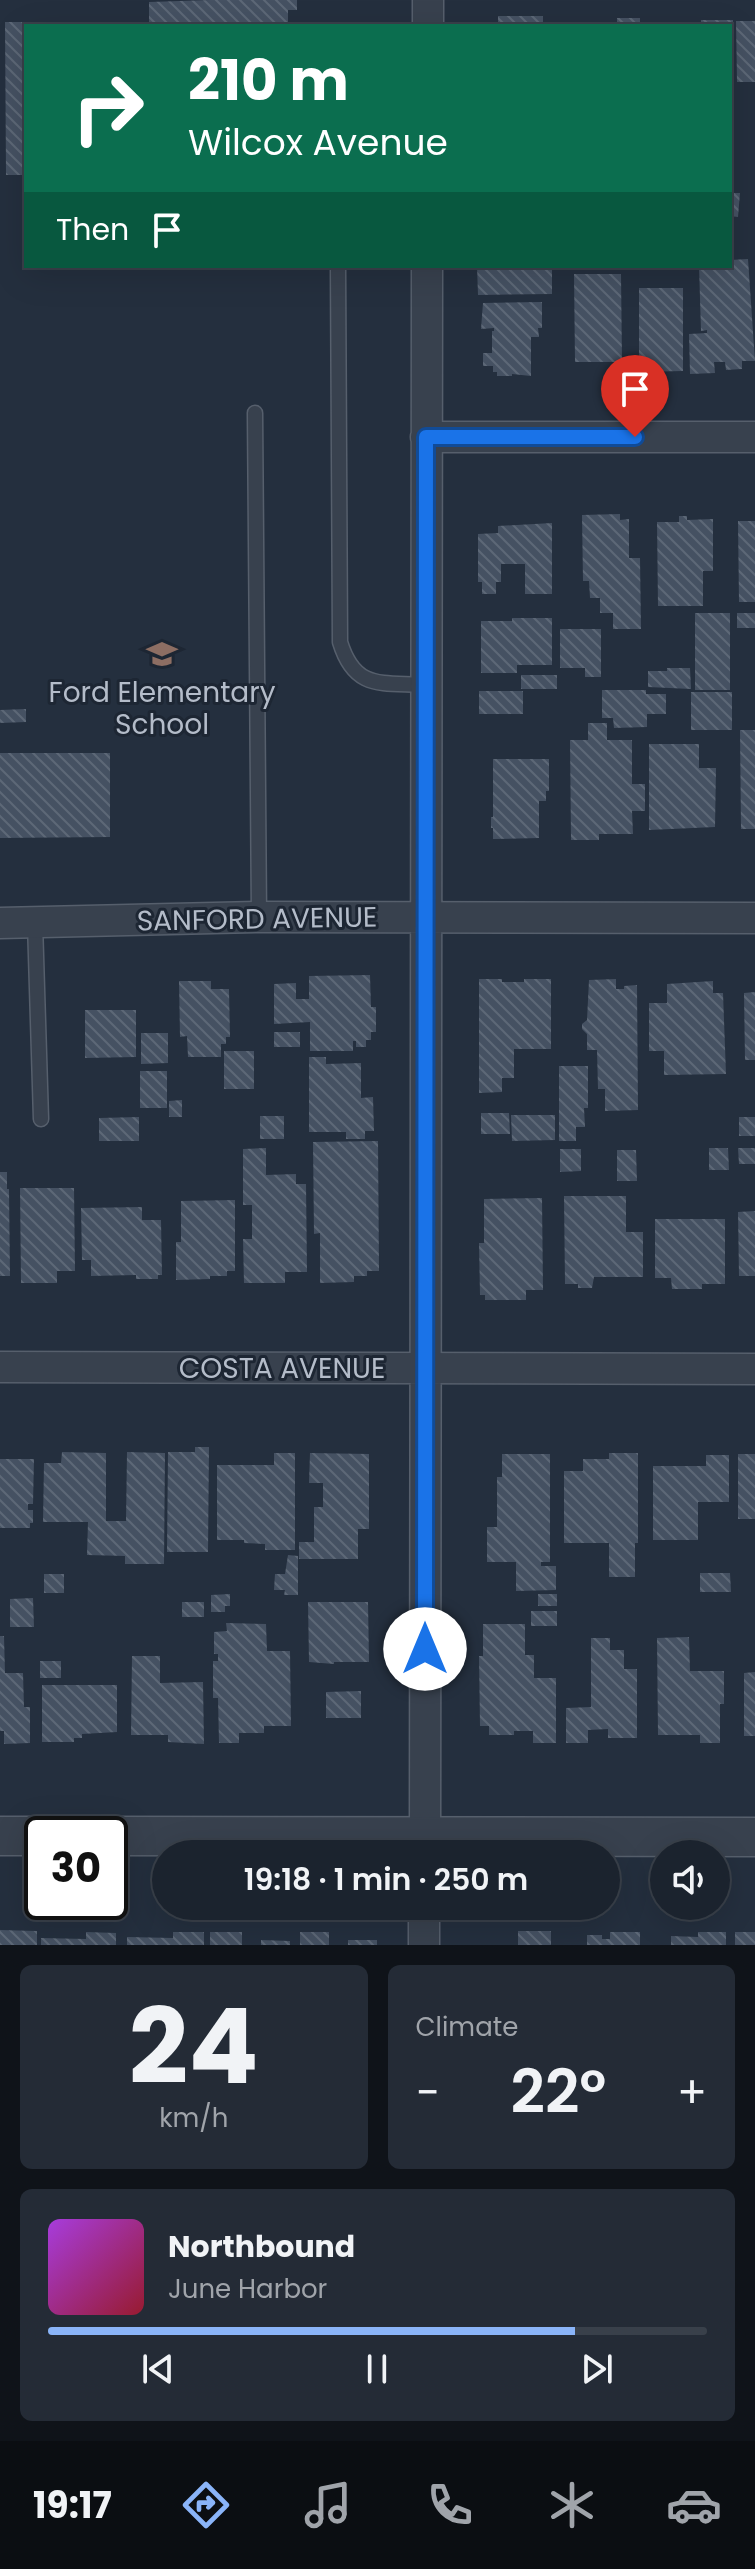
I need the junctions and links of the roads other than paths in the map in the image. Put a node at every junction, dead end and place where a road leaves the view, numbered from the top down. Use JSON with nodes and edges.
{"nodes":[{"id":1,"x":428,"y":0,"type":"edge"},
{"id":2,"x":428,"y":24,"type":"edge"},
{"id":3,"x":338,"y":268,"type":"edge"},
{"id":4,"x":427,"y":268,"type":"edge"},
{"id":5,"x":255,"y":413,"type":"dead end"},
{"id":6,"x":426,"y":437,"type":"junction"},
{"id":7,"x":755,"y":437,"type":"edge"},
{"id":8,"x":426,"y":685,"type":"junction"},
{"id":9,"x":259,"y":917,"type":"junction"},
{"id":10,"x":425,"y":918,"type":"junction"},
{"id":11,"x":755,"y":918,"type":"edge"},
{"id":12,"x":0,"y":923,"type":"edge"},
{"id":13,"x":35,"y":923,"type":"junction"},
{"id":14,"x":41,"y":1119,"type":"dead end"},
{"id":15,"x":0,"y":1367,"type":"edge"},
{"id":16,"x":427,"y":1369,"type":"junction"},
{"id":17,"x":755,"y":1369,"type":"edge"},
{"id":18,"x":0,"y":1836,"type":"edge"},
{"id":19,"x":24,"y":1836,"type":"edge"},
{"id":20,"x":128,"y":1837,"type":"edge"},
{"id":21,"x":755,"y":1837,"type":"edge"},
{"id":22,"x":250,"y":1840,"type":"edge"},
{"id":23,"x":425,"y":1840,"type":"edge"},
{"id":24,"x":620,"y":1840,"type":"edge"},
{"id":25,"x":424,"y":1920,"type":"edge"},
{"id":26,"x":424,"y":1945,"type":"edge"}],
"edges":[{"from":1,"to":2,"type":"street"},
{"from":3,"to":8,"type":"lane"},
{"from":4,"to":6,"type":"street"},
{"from":5,"to":9,"type":"lane"},
{"from":6,"to":7,"type":"street"},
{"from":6,"to":8,"type":"street"},
{"from":8,"to":10,"type":"street"},
{"from":9,"to":10,"type":"street","name":"SANFORD AVENUE"},
{"from":9,"to":13,"type":"street","name":"SANFORD AVENUE"},
{"from":10,"to":11,"type":"street","name":"SANFORD AVENUE"},
{"from":10,"to":16,"type":"street"},
{"from":12,"to":13,"type":"street","name":"SANFORD AVENUE"},
{"from":13,"to":14,"type":"lane"},
{"from":15,"to":16,"type":"street","name":"COSTA AVENUE"},
{"from":16,"to":17,"type":"street","name":"COSTA AVENUE"},
{"from":16,"to":23,"type":"street"},
{"from":18,"to":19,"type":"street"},
{"from":20,"to":22,"type":"street"},
{"from":21,"to":24,"type":"street"},
{"from":25,"to":26,"type":"street"}]}
